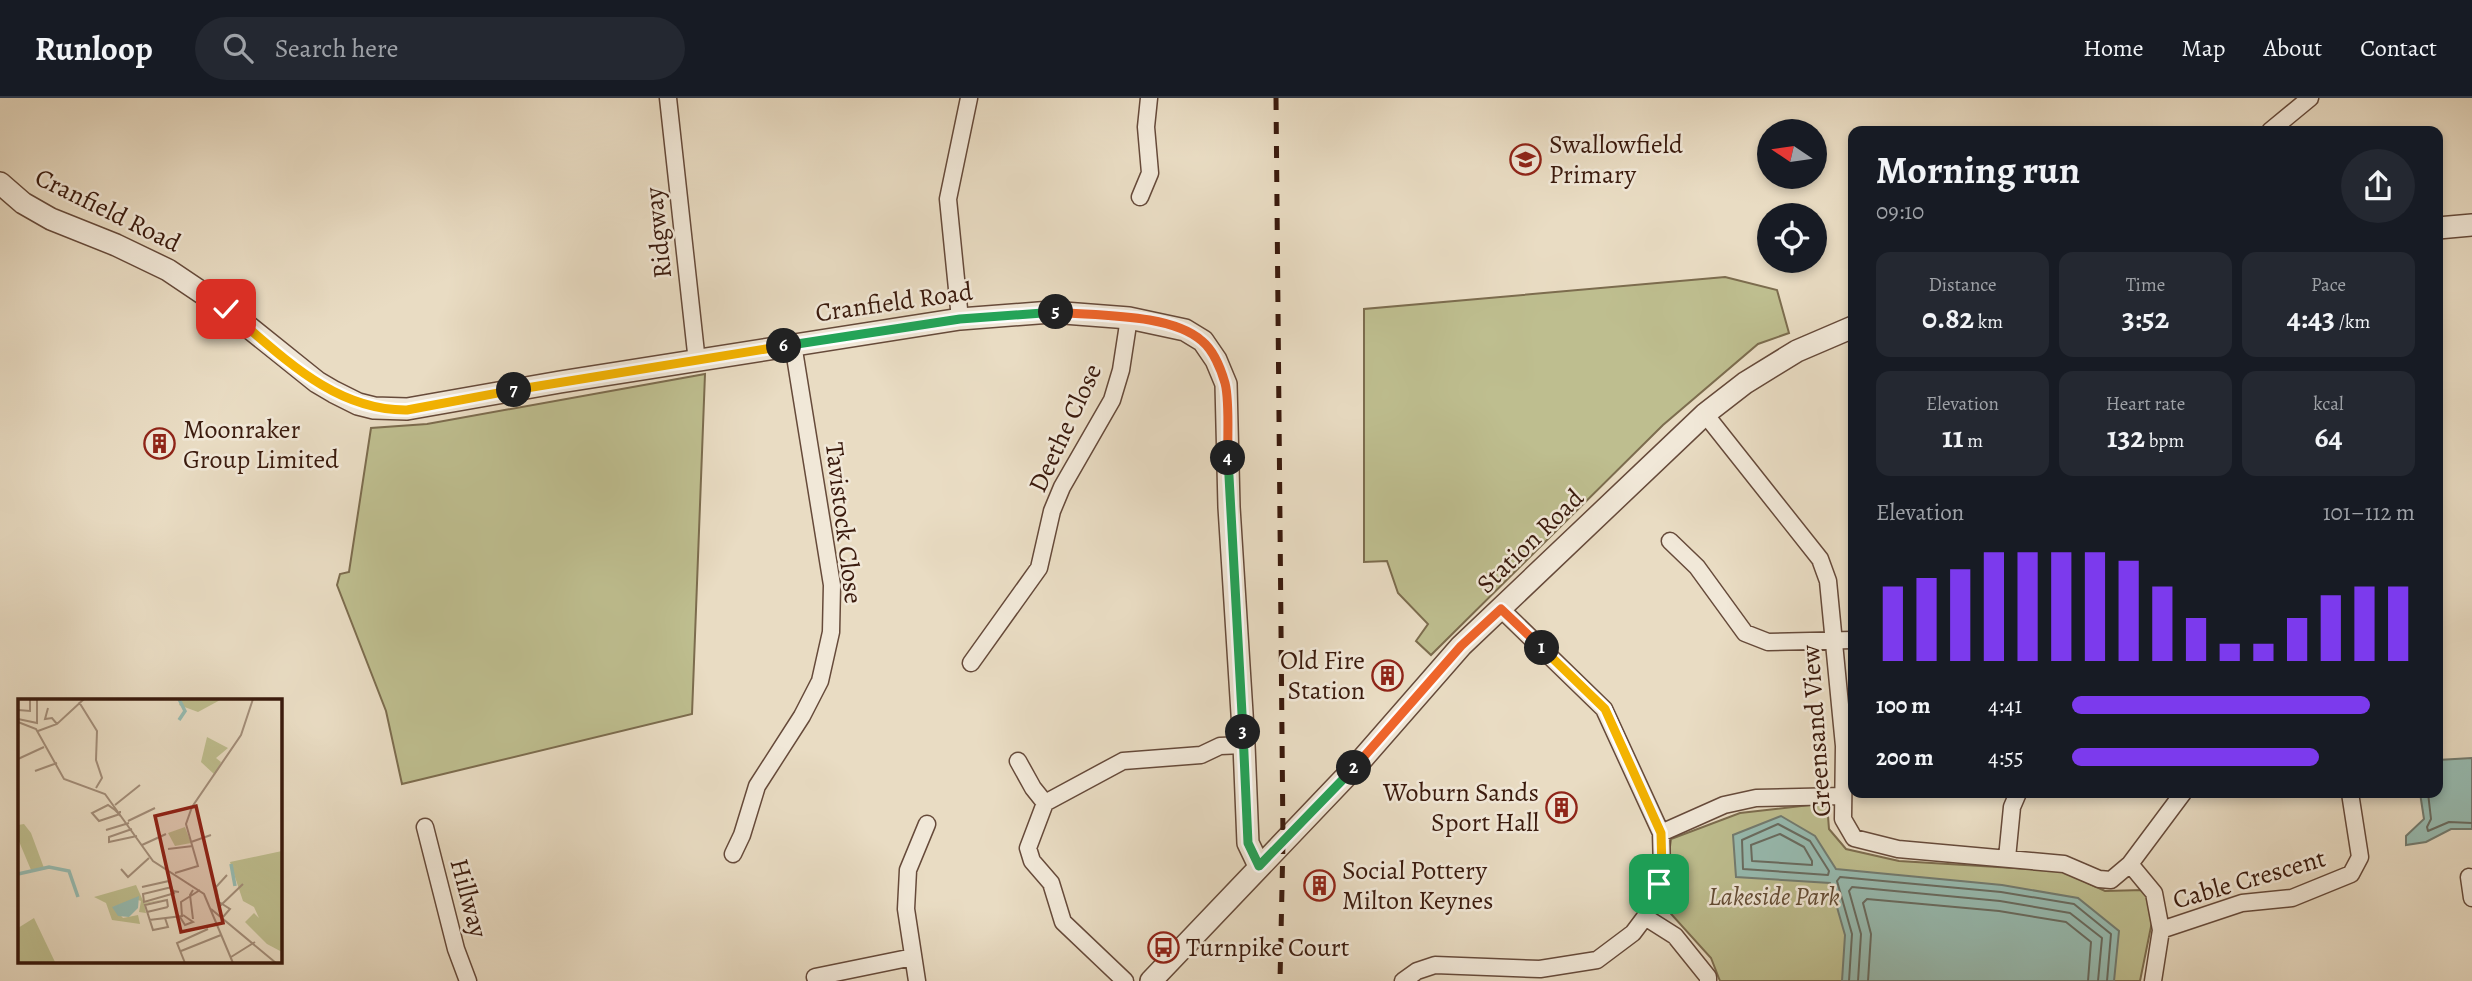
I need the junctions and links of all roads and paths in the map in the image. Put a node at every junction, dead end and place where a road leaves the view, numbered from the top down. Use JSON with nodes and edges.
{"nodes":[{"id":1,"x":668,"y":98,"type":"edge"},
{"id":2,"x":970,"y":98,"type":"edge"},
{"id":3,"x":1149,"y":98,"type":"edge"},
{"id":4,"x":2310,"y":98,"type":"edge"},
{"id":5,"x":2276,"y":126,"type":"edge"},
{"id":6,"x":0,"y":183,"type":"edge"},
{"id":7,"x":1140,"y":197,"type":"dead end"},
{"id":8,"x":2472,"y":225,"type":"edge"},
{"id":9,"x":2443,"y":228,"type":"edge"},
{"id":10,"x":1129,"y":318,"type":"junction"},
{"id":11,"x":960,"y":319,"type":"junction"},
{"id":12,"x":1848,"y":329,"type":"edge"},
{"id":13,"x":793,"y":344,"type":"junction"},
{"id":14,"x":696,"y":362,"type":"junction"},
{"id":15,"x":1705,"y":414,"type":"junction"},
{"id":16,"x":1670,"y":541,"type":"dead end"},
{"id":17,"x":1501,"y":609,"type":"junction"},
{"id":18,"x":1848,"y":641,"type":"edge"},
{"id":19,"x":1835,"y":642,"type":"junction"},
{"id":20,"x":971,"y":663,"type":"dead end"},
{"id":21,"x":1244,"y":745,"type":"junction"},
{"id":22,"x":1018,"y":761,"type":"dead end"},
{"id":23,"x":1843,"y":796,"type":"junction"},
{"id":24,"x":2016,"y":798,"type":"edge"},
{"id":25,"x":2179,"y":798,"type":"edge"},
{"id":26,"x":2351,"y":798,"type":"edge"},
{"id":27,"x":1045,"y":803,"type":"junction"},
{"id":28,"x":927,"y":824,"type":"dead end"},
{"id":29,"x":425,"y":827,"type":"dead end"},
{"id":30,"x":1661,"y":833,"type":"junction"},
{"id":31,"x":733,"y":853,"type":"dead end"},
{"id":32,"x":2007,"y":858,"type":"junction"},
{"id":33,"x":2130,"y":864,"type":"junction"},
{"id":34,"x":1259,"y":866,"type":"junction"},
{"id":35,"x":2469,"y":877,"type":"dead end"},
{"id":36,"x":2472,"y":898,"type":"edge"},
{"id":37,"x":1645,"y":916,"type":"junction"},
{"id":38,"x":2161,"y":930,"type":"junction"},
{"id":39,"x":913,"y":957,"type":"junction"},
{"id":40,"x":1519,"y":975,"type":"edge"},
{"id":41,"x":815,"y":977,"type":"dead end"},
{"id":42,"x":468,"y":981,"type":"edge"},
{"id":43,"x":917,"y":981,"type":"edge"},
{"id":44,"x":1125,"y":981,"type":"edge"},
{"id":45,"x":1151,"y":981,"type":"edge"},
{"id":46,"x":1403,"y":981,"type":"edge"},
{"id":47,"x":1708,"y":981,"type":"edge"},
{"id":48,"x":2153,"y":981,"type":"edge"}],
"edges":[{"from":1,"to":14,"type":"street","name":"Ridgway"},
{"from":2,"to":11,"type":"street"},
{"from":3,"to":7,"type":"street"},
{"from":4,"to":5,"type":"street"},
{"from":6,"to":14,"type":"street","name":"Cranfield Road"},
{"from":8,"to":9,"type":"street"},
{"from":10,"to":11,"type":"street","name":"Cranfield Road"},
{"from":10,"to":20,"type":"street","name":"Deethe Close"},
{"from":10,"to":21,"type":"street","name":"Cranfield Road"},
{"from":11,"to":13,"type":"street","name":"Cranfield Road"},
{"from":12,"to":15,"type":"street","name":"Station Road"},
{"from":13,"to":14,"type":"street","name":"Cranfield Road"},
{"from":13,"to":31,"type":"street","name":"Tavistock Close"},
{"from":15,"to":17,"type":"street","name":"Station Road"},
{"from":15,"to":19,"type":"street","name":"Greensand View"},
{"from":16,"to":19,"type":"street"},
{"from":17,"to":30,"type":"street"},
{"from":17,"to":34,"type":"street","name":"Station Road"},
{"from":18,"to":19,"type":"street"},
{"from":19,"to":23,"type":"street","name":"Greensand View"},
{"from":21,"to":27,"type":"street"},
{"from":21,"to":34,"type":"street","name":"Cranfield Road"},
{"from":22,"to":27,"type":"street"},
{"from":23,"to":30,"type":"street"},
{"from":23,"to":32,"type":"street","name":"Greensand View"},
{"from":24,"to":32,"type":"street"},
{"from":25,"to":33,"type":"street"},
{"from":26,"to":38,"type":"street","name":"Cable Crescent"},
{"from":27,"to":44,"type":"street"},
{"from":28,"to":39,"type":"street"},
{"from":29,"to":42,"type":"street","name":"Hillway"},
{"from":30,"to":37,"type":"street"},
{"from":32,"to":33,"type":"street","name":"Greensand View"},
{"from":33,"to":38,"type":"street"},
{"from":34,"to":45,"type":"street","name":"Station Road"},
{"from":35,"to":36,"type":"street"},
{"from":37,"to":40,"type":"street"},
{"from":37,"to":47,"type":"street"},
{"from":38,"to":48,"type":"street"},
{"from":39,"to":41,"type":"street"},
{"from":39,"to":43,"type":"street"},
{"from":40,"to":46,"type":"street"}]}
